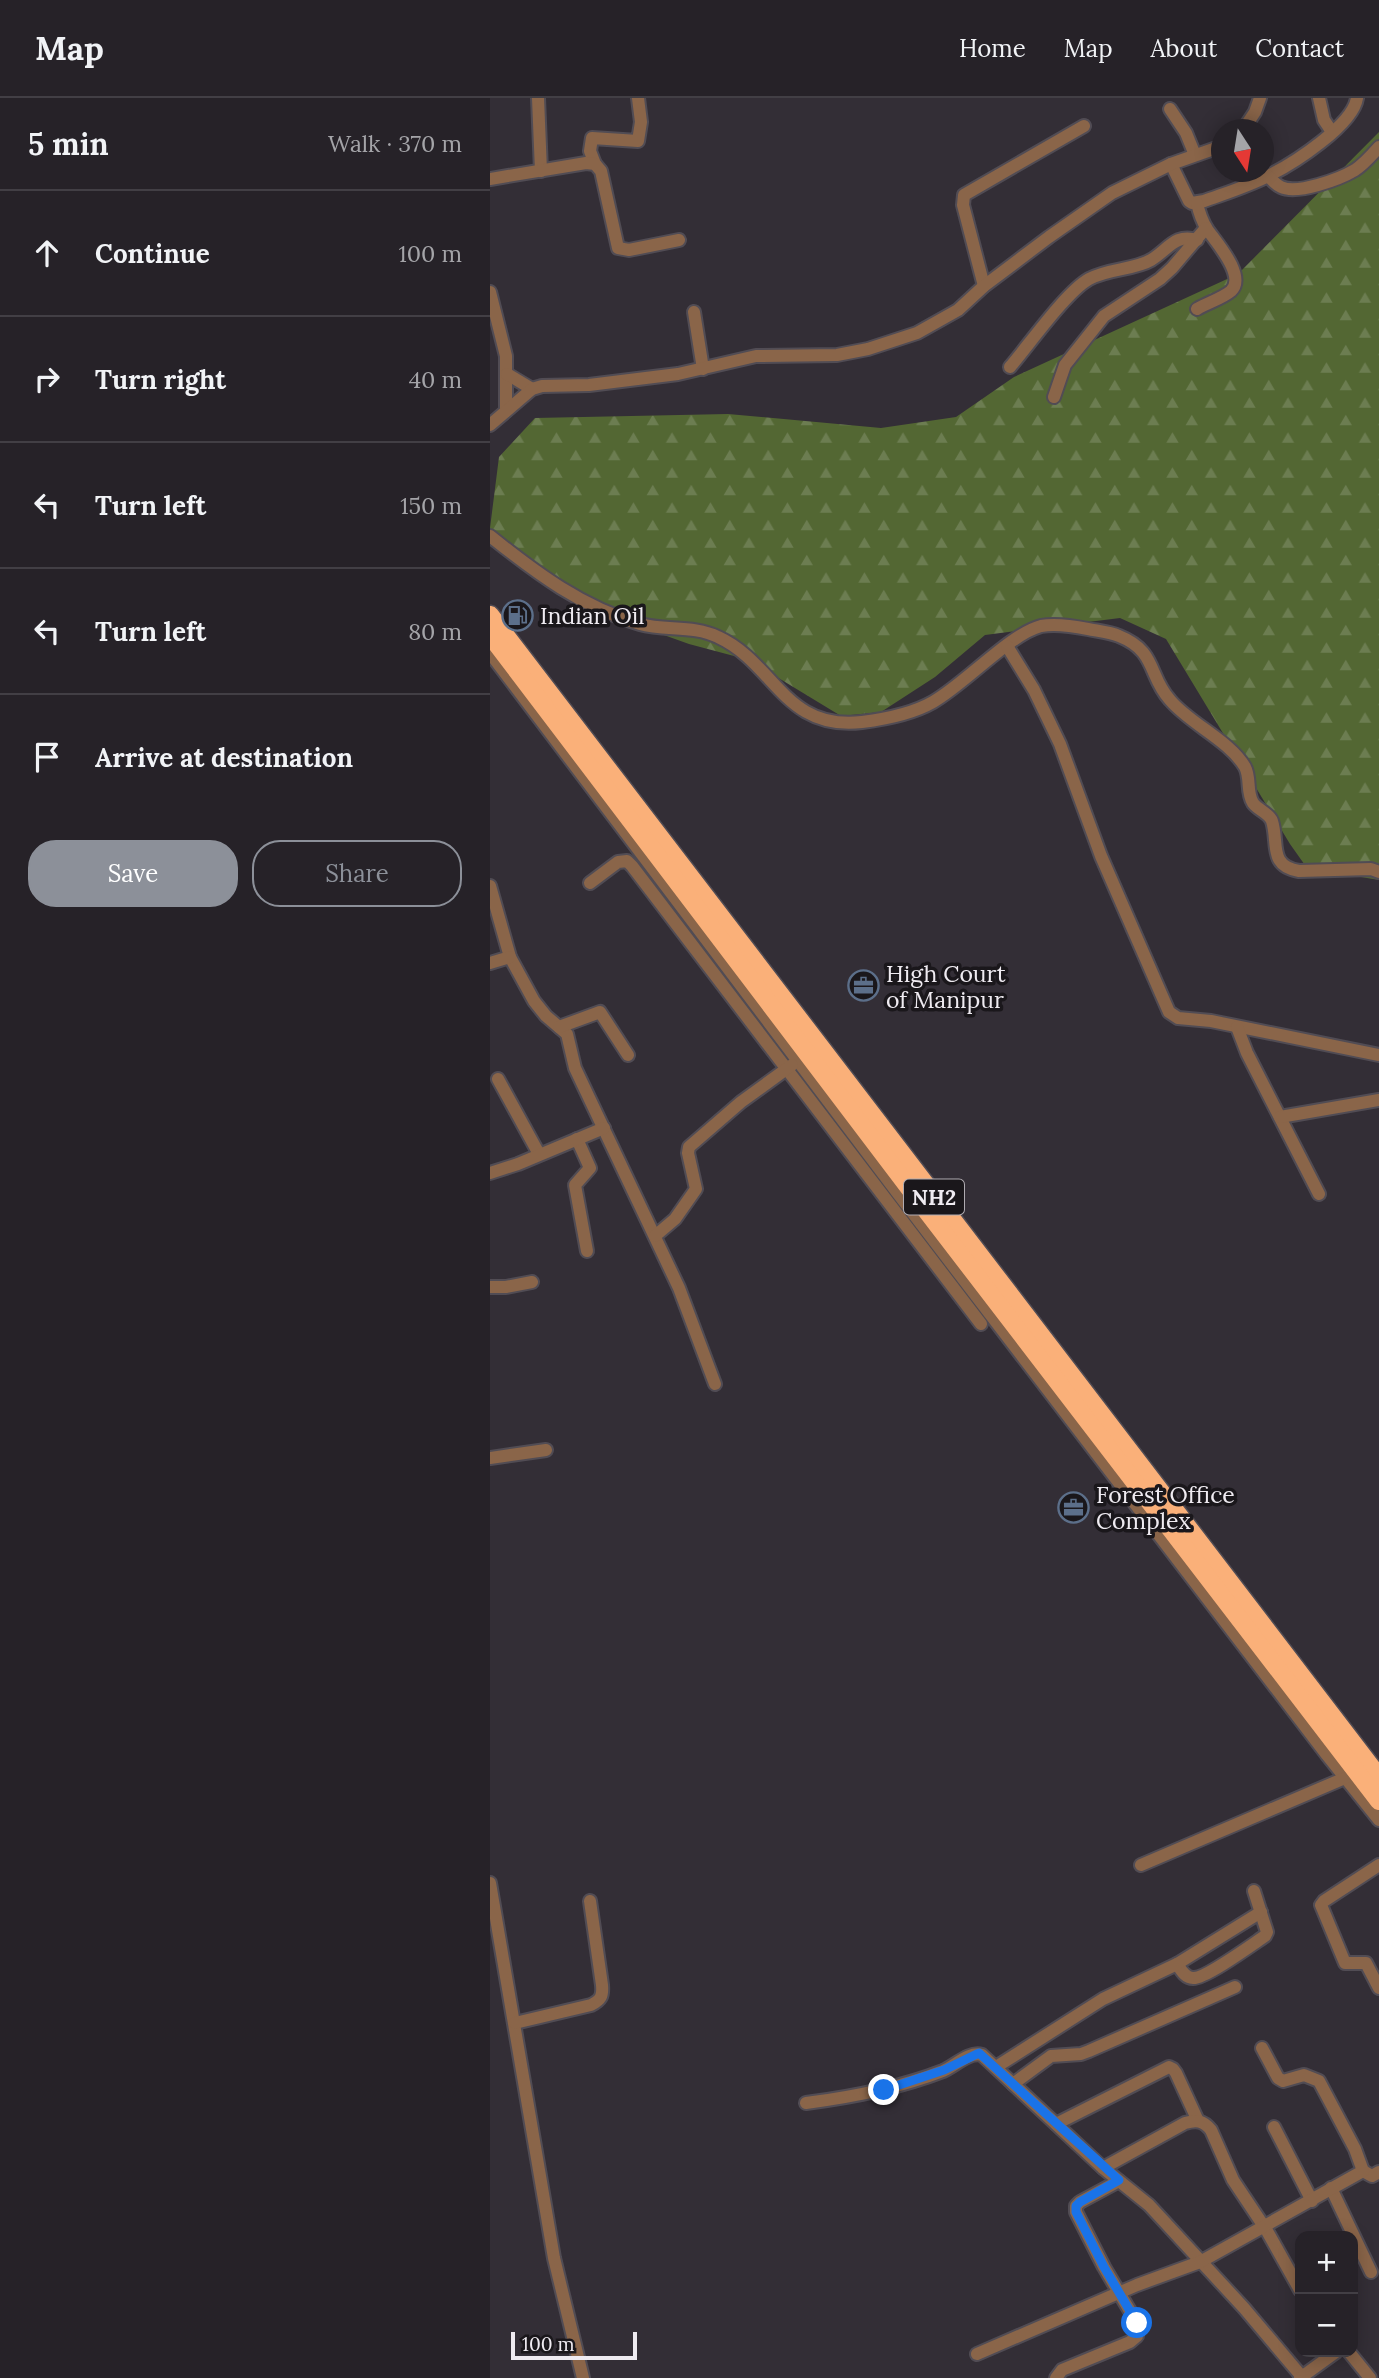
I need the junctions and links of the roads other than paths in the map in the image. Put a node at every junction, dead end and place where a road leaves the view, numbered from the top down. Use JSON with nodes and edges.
{"nodes":[{"id":1,"x":538,"y":98,"type":"edge"},
{"id":2,"x":638,"y":98,"type":"edge"},
{"id":3,"x":1260,"y":98,"type":"edge"},
{"id":4,"x":1319,"y":98,"type":"edge"},
{"id":5,"x":1357,"y":98,"type":"edge"},
{"id":6,"x":1170,"y":108,"type":"dead end"},
{"id":7,"x":1250,"y":119,"type":"edge"},
{"id":8,"x":1084,"y":126,"type":"dead end"},
{"id":9,"x":1332,"y":132,"type":"junction"},
{"id":10,"x":1379,"y":147,"type":"edge"},
{"id":11,"x":1211,"y":150,"type":"edge"},
{"id":12,"x":1195,"y":155,"type":"junction"},
{"id":13,"x":595,"y":164,"type":"junction"},
{"id":14,"x":1171,"y":164,"type":"junction"},
{"id":15,"x":541,"y":171,"type":"junction"},
{"id":16,"x":1274,"y":172,"type":"edge"},
{"id":17,"x":490,"y":179,"type":"edge"},
{"id":18,"x":1252,"y":182,"type":"edge"},
{"id":19,"x":1274,"y":182,"type":"edge"},
{"id":20,"x":1197,"y":203,"type":"junction"},
{"id":21,"x":1206,"y":228,"type":"junction"},
{"id":22,"x":679,"y":240,"type":"dead end"},
{"id":23,"x":1197,"y":240,"type":"junction"},
{"id":24,"x":984,"y":286,"type":"junction"},
{"id":25,"x":490,"y":292,"type":"edge"},
{"id":26,"x":1197,"y":309,"type":"dead end"},
{"id":27,"x":694,"y":312,"type":"dead end"},
{"id":28,"x":1010,"y":367,"type":"dead end"},
{"id":29,"x":703,"y":369,"type":"junction"},
{"id":30,"x":508,"y":374,"type":"junction"},
{"id":31,"x":532,"y":389,"type":"junction"},
{"id":32,"x":1054,"y":397,"type":"dead end"},
{"id":33,"x":506,"y":411,"type":"junction"},
{"id":34,"x":490,"y":425,"type":"edge"},
{"id":35,"x":490,"y":536,"type":"edge"},
{"id":36,"x":490,"y":615,"type":"edge"},
{"id":37,"x":490,"y":635,"type":"edge"},
{"id":38,"x":1007,"y":646,"type":"junction"},
{"id":39,"x":490,"y":653,"type":"edge"},
{"id":40,"x":1379,"y":872,"type":"edge"},
{"id":41,"x":590,"y":883,"type":"dead end"},
{"id":42,"x":490,"y":886,"type":"edge"},
{"id":43,"x":510,"y":957,"type":"junction"},
{"id":44,"x":490,"y":963,"type":"edge"},
{"id":45,"x":559,"y":1027,"type":"junction"},
{"id":46,"x":1237,"y":1027,"type":"junction"},
{"id":47,"x":628,"y":1055,"type":"dead end"},
{"id":48,"x":1379,"y":1055,"type":"edge"},
{"id":49,"x":798,"y":1061,"type":"junction"},
{"id":50,"x":787,"y":1069,"type":"junction"},
{"id":51,"x":498,"y":1079,"type":"dead end"},
{"id":52,"x":1379,"y":1100,"type":"edge"},
{"id":53,"x":1280,"y":1117,"type":"junction"},
{"id":54,"x":604,"y":1128,"type":"junction"},
{"id":55,"x":578,"y":1139,"type":"junction"},
{"id":56,"x":539,"y":1154,"type":"junction"},
{"id":57,"x":490,"y":1173,"type":"edge"},
{"id":58,"x":1320,"y":1194,"type":"dead end"},
{"id":59,"x":654,"y":1236,"type":"junction"},
{"id":60,"x":587,"y":1251,"type":"dead end"},
{"id":61,"x":532,"y":1282,"type":"dead end"},
{"id":62,"x":490,"y":1287,"type":"edge"},
{"id":63,"x":981,"y":1324,"type":"dead end"},
{"id":64,"x":715,"y":1384,"type":"dead end"},
{"id":65,"x":546,"y":1450,"type":"dead end"},
{"id":66,"x":490,"y":1458,"type":"edge"},
{"id":67,"x":1379,"y":1777,"type":"edge"},
{"id":68,"x":1345,"y":1778,"type":"junction"},
{"id":69,"x":1379,"y":1801,"type":"edge"},
{"id":70,"x":1379,"y":1820,"type":"edge"},
{"id":71,"x":1141,"y":1865,"type":"dead end"},
{"id":72,"x":1379,"y":1865,"type":"edge"},
{"id":73,"x":490,"y":1883,"type":"edge"},
{"id":74,"x":1254,"y":1891,"type":"dead end"},
{"id":75,"x":590,"y":1901,"type":"dead end"},
{"id":76,"x":1261,"y":1912,"type":"junction"},
{"id":77,"x":494,"y":1936,"type":"edge"},
{"id":78,"x":1177,"y":1964,"type":"junction"},
{"id":79,"x":1235,"y":1987,"type":"dead end"},
{"id":80,"x":1379,"y":1988,"type":"edge"},
{"id":81,"x":515,"y":2023,"type":"junction"},
{"id":82,"x":1262,"y":2048,"type":"dead end"},
{"id":83,"x":996,"y":2067,"type":"junction"},
{"id":84,"x":1013,"y":2084,"type":"junction"},
{"id":85,"x":806,"y":2103,"type":"dead end"},
{"id":86,"x":1198,"y":2121,"type":"junction"},
{"id":87,"x":1056,"y":2124,"type":"junction"},
{"id":88,"x":1274,"y":2127,"type":"dead end"},
{"id":89,"x":1103,"y":2168,"type":"junction"},
{"id":90,"x":1363,"y":2171,"type":"junction"},
{"id":91,"x":1379,"y":2172,"type":"edge"},
{"id":92,"x":1119,"y":2180,"type":"junction"},
{"id":93,"x":1331,"y":2188,"type":"junction"},
{"id":94,"x":1312,"y":2201,"type":"junction"},
{"id":95,"x":1264,"y":2226,"type":"junction"},
{"id":96,"x":1200,"y":2262,"type":"junction"},
{"id":97,"x":1371,"y":2272,"type":"dead end"},
{"id":98,"x":1295,"y":2281,"type":"edge"},
{"id":99,"x":1121,"y":2292,"type":"junction"},
{"id":100,"x":977,"y":2354,"type":"dead end"},
{"id":101,"x":1329,"y":2357,"type":"edge"},
{"id":102,"x":1353,"y":2357,"type":"edge"},
{"id":103,"x":1302,"y":2377,"type":"edge"},
{"id":104,"x":583,"y":2378,"type":"edge"},
{"id":105,"x":1056,"y":2378,"type":"edge"},
{"id":106,"x":1370,"y":2378,"type":"edge"}],
"edges":[{"from":1,"to":15,"type":"street"},
{"from":2,"to":13,"type":"street"},
{"from":3,"to":7,"type":"street"},
{"from":4,"to":9,"type":"street"},
{"from":5,"to":9,"type":"street"},
{"from":6,"to":12,"type":"street"},
{"from":8,"to":24,"type":"street"},
{"from":9,"to":16,"type":"street"},
{"from":10,"to":19,"type":"street"},
{"from":11,"to":12,"type":"street"},
{"from":12,"to":14,"type":"street"},
{"from":13,"to":15,"type":"street"},
{"from":13,"to":22,"type":"street"},
{"from":14,"to":20,"type":"street"},
{"from":14,"to":24,"type":"street"},
{"from":15,"to":17,"type":"street"},
{"from":18,"to":20,"type":"street"},
{"from":20,"to":21,"type":"street"},
{"from":21,"to":23,"type":"street"},
{"from":21,"to":26,"type":"street"},
{"from":23,"to":28,"type":"street"},
{"from":23,"to":32,"type":"street"},
{"from":24,"to":29,"type":"street"},
{"from":25,"to":30,"type":"street"},
{"from":27,"to":29,"type":"street"},
{"from":29,"to":31,"type":"street"},
{"from":30,"to":31,"type":"street"},
{"from":30,"to":33,"type":"street"},
{"from":31,"to":33,"type":"street"},
{"from":33,"to":34,"type":"street"},
{"from":35,"to":38,"type":"street"},
{"from":36,"to":67,"type":"highway","number":"NH2"},
{"from":37,"to":69,"type":"highway","number":"NH2"},
{"from":38,"to":40,"type":"street"},
{"from":38,"to":46,"type":"street"},
{"from":39,"to":49,"type":"street"},
{"from":41,"to":50,"type":"street"},
{"from":42,"to":43,"type":"street"},
{"from":43,"to":44,"type":"street"},
{"from":43,"to":45,"type":"street"},
{"from":45,"to":47,"type":"street"},
{"from":45,"to":54,"type":"street"},
{"from":46,"to":48,"type":"street"},
{"from":46,"to":53,"type":"street"},
{"from":49,"to":50,"type":"street"},
{"from":49,"to":68,"type":"street"},
{"from":50,"to":59,"type":"street"},
{"from":50,"to":63,"type":"street"},
{"from":51,"to":56,"type":"street"},
{"from":52,"to":53,"type":"street"},
{"from":53,"to":58,"type":"street"},
{"from":54,"to":55,"type":"street"},
{"from":54,"to":59,"type":"street"},
{"from":55,"to":56,"type":"street"},
{"from":55,"to":60,"type":"street"},
{"from":56,"to":57,"type":"street"},
{"from":59,"to":64,"type":"street"},
{"from":61,"to":62,"type":"street"},
{"from":65,"to":66,"type":"street"},
{"from":68,"to":70,"type":"street"},
{"from":68,"to":71,"type":"street"},
{"from":72,"to":80,"type":"street"},
{"from":73,"to":77,"type":"street"},
{"from":74,"to":76,"type":"street"},
{"from":75,"to":81,"type":"street"},
{"from":76,"to":78,"type":"street"},
{"from":76,"to":78,"type":"street"},
{"from":77,"to":81,"type":"street"},
{"from":78,"to":83,"type":"street"},
{"from":79,"to":84,"type":"street"},
{"from":81,"to":104,"type":"street"},
{"from":82,"to":90,"type":"street"},
{"from":83,"to":84,"type":"street"},
{"from":83,"to":85,"type":"street"},
{"from":84,"to":87,"type":"street"},
{"from":86,"to":87,"type":"street"},
{"from":86,"to":89,"type":"street"},
{"from":86,"to":95,"type":"street"},
{"from":87,"to":89,"type":"street"},
{"from":88,"to":94,"type":"street"},
{"from":89,"to":92,"type":"street"},
{"from":90,"to":91,"type":"street"},
{"from":90,"to":93,"type":"street"},
{"from":92,"to":96,"type":"street"},
{"from":92,"to":99,"type":"street"},
{"from":93,"to":94,"type":"street"},
{"from":93,"to":97,"type":"street"},
{"from":94,"to":95,"type":"street"},
{"from":95,"to":96,"type":"street"},
{"from":95,"to":98,"type":"street"},
{"from":96,"to":99,"type":"street"},
{"from":96,"to":103,"type":"street"},
{"from":99,"to":100,"type":"street"},
{"from":99,"to":105,"type":"street"},
{"from":101,"to":103,"type":"street"},
{"from":102,"to":106,"type":"street"}]}
